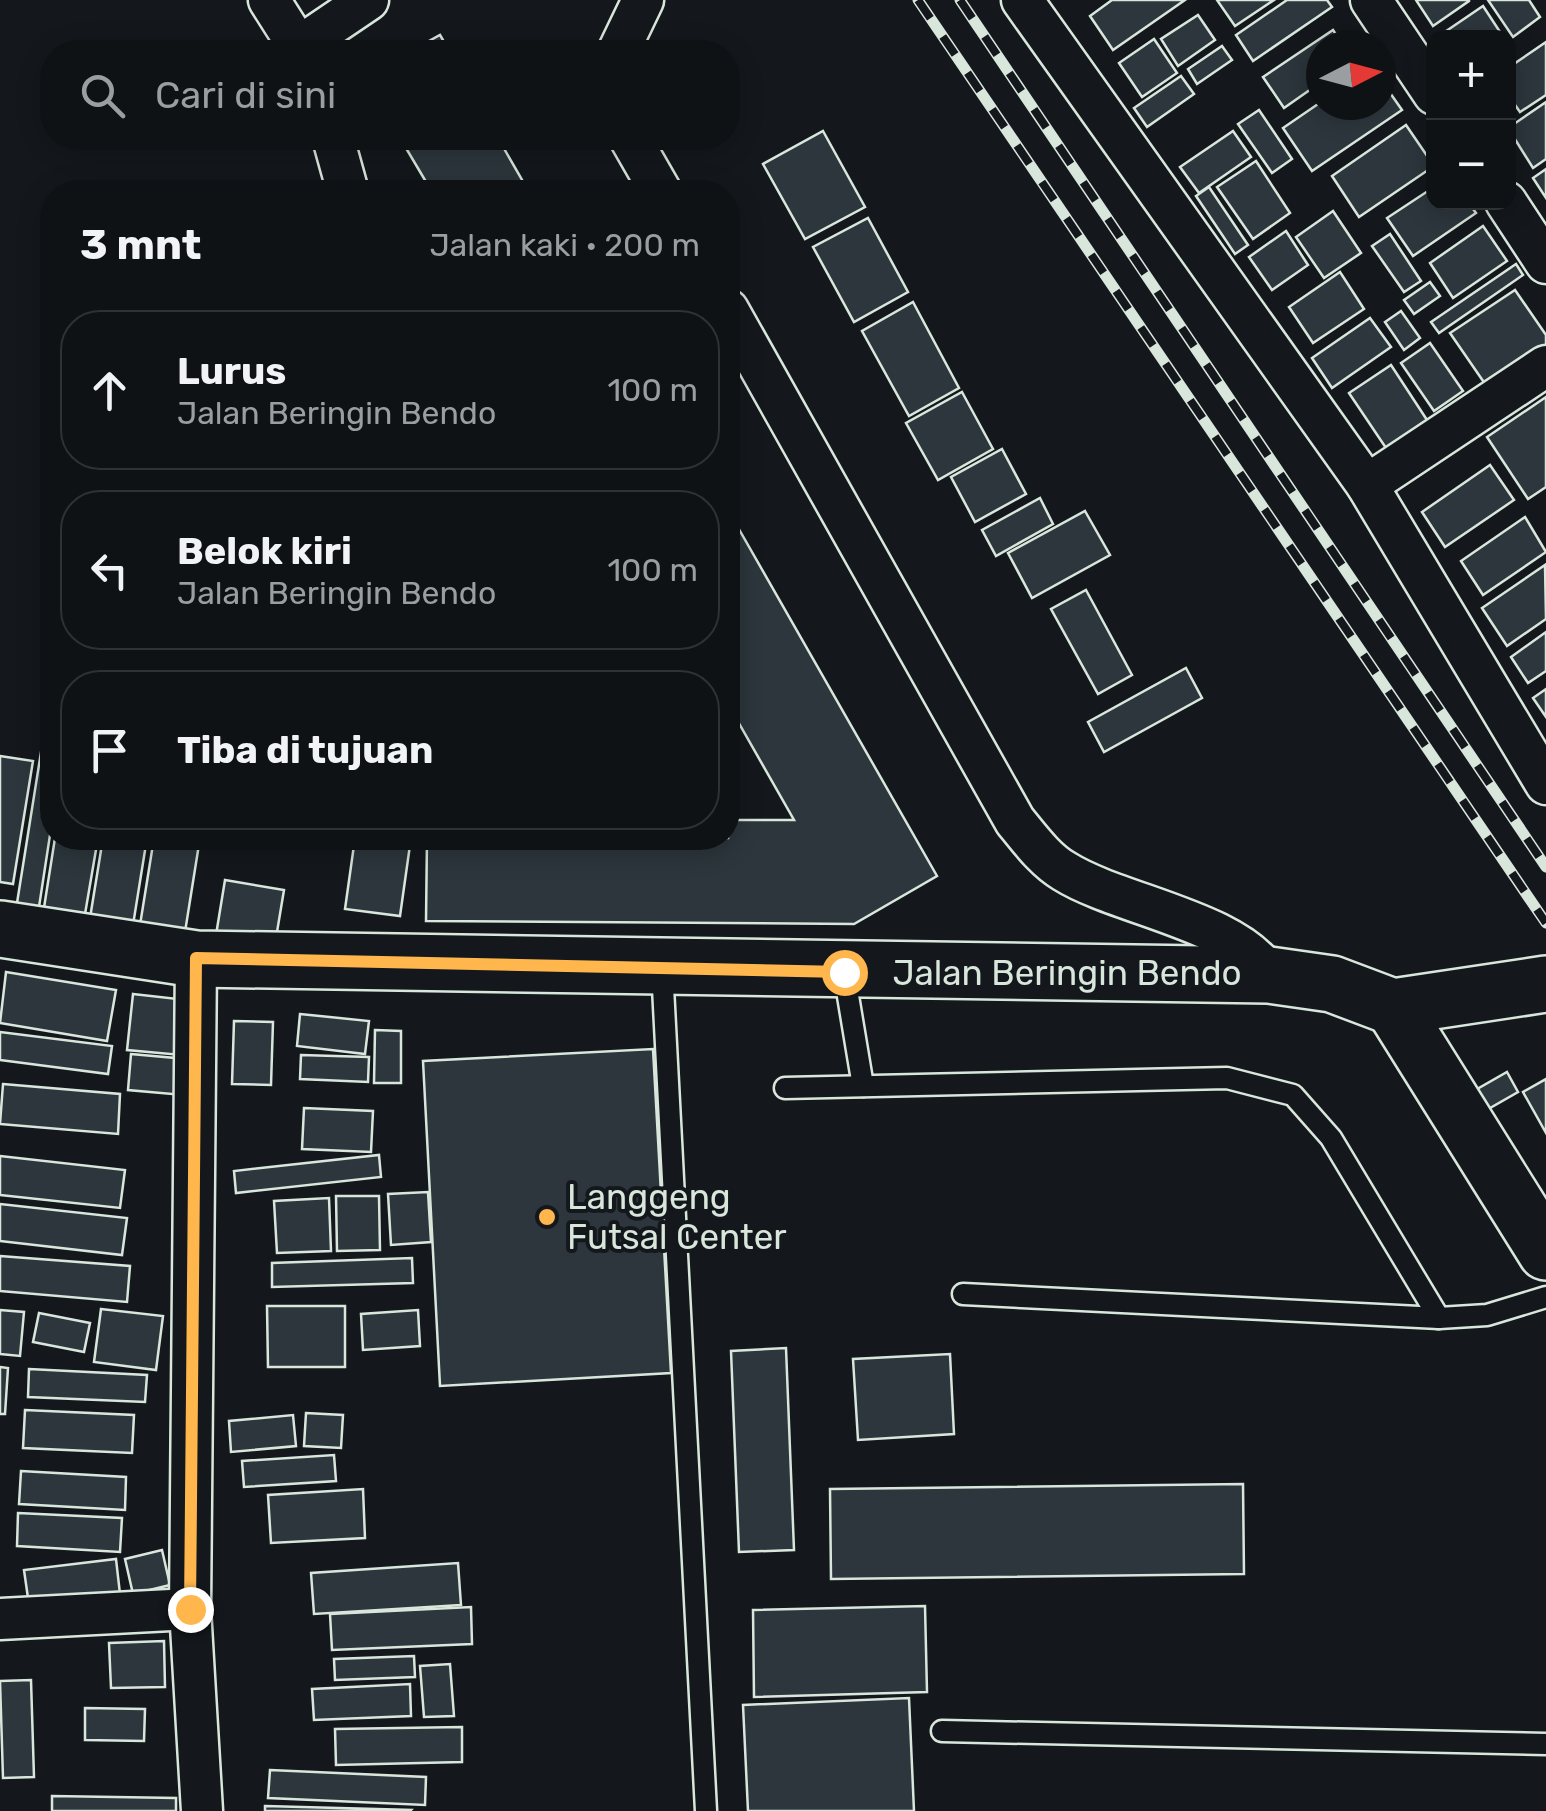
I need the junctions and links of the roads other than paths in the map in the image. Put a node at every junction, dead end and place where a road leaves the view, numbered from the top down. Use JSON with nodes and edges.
{"nodes":[{"id":1,"x":368,"y":0,"type":"edge"},
{"id":2,"x":643,"y":0,"type":"edge"},
{"id":3,"x":1022,"y":0,"type":"edge"},
{"id":4,"x":1371,"y":0,"type":"edge"},
{"id":5,"x":271,"y":1,"type":"edge"},
{"id":6,"x":295,"y":40,"type":"edge"},
{"id":7,"x":314,"y":40,"type":"edge"},
{"id":8,"x":624,"y":40,"type":"edge"},
{"id":9,"x":1426,"y":82,"type":"edge"},
{"id":10,"x":336,"y":150,"type":"edge"},
{"id":11,"x":637,"y":150,"type":"edge"},
{"id":12,"x":345,"y":180,"type":"edge"},
{"id":13,"x":654,"y":180,"type":"edge"},
{"id":14,"x":1511,"y":210,"type":"edge"},
{"id":15,"x":1546,"y":262,"type":"edge"},
{"id":16,"x":740,"y":331,"type":"edge"},
{"id":17,"x":1546,"y":366,"type":"edge"},
{"id":18,"x":1367,"y":485,"type":"junction"},
{"id":19,"x":1546,"y":784,"type":"edge"},
{"id":20,"x":0,"y":929,"type":"edge"},
{"id":21,"x":196,"y":958,"type":"junction"},
{"id":22,"x":662,"y":966,"type":"junction"},
{"id":23,"x":844,"y":972,"type":"junction"},
{"id":24,"x":1270,"y":974,"type":"junction"},
{"id":25,"x":1546,"y":984,"type":"edge"},
{"id":26,"x":1393,"y":1007,"type":"junction"},
{"id":27,"x":864,"y":1086,"type":"junction"},
{"id":28,"x":784,"y":1088,"type":"dead end"},
{"id":29,"x":1546,"y":1252,"type":"edge"},
{"id":30,"x":963,"y":1294,"type":"dead end"},
{"id":31,"x":1546,"y":1297,"type":"edge"},
{"id":32,"x":1439,"y":1318,"type":"junction"},
{"id":33,"x":190,"y":1609,"type":"junction"},
{"id":34,"x":0,"y":1619,"type":"edge"},
{"id":35,"x":942,"y":1731,"type":"dead end"},
{"id":36,"x":1546,"y":1744,"type":"edge"},
{"id":37,"x":202,"y":1811,"type":"edge"},
{"id":38,"x":706,"y":1811,"type":"edge"}],
"edges":[{"from":1,"to":7,"type":"street"},
{"from":2,"to":8,"type":"street"},
{"from":3,"to":18,"type":"street"},
{"from":4,"to":9,"type":"street"},
{"from":5,"to":6,"type":"street"},
{"from":10,"to":12,"type":"street"},
{"from":11,"to":13,"type":"street"},
{"from":14,"to":15,"type":"street"},
{"from":16,"to":24,"type":"street"},
{"from":17,"to":18,"type":"street"},
{"from":18,"to":19,"type":"street"},
{"from":20,"to":21,"type":"street","name":"Jalan Beringin Bendo"},
{"from":21,"to":22,"type":"street","name":"Jalan Beringin Bendo"},
{"from":21,"to":33,"type":"street"},
{"from":22,"to":23,"type":"street","name":"Jalan Beringin Bendo"},
{"from":22,"to":38,"type":"lane"},
{"from":23,"to":24,"type":"street","name":"Jalan Beringin Bendo"},
{"from":23,"to":27,"type":"lane"},
{"from":24,"to":26,"type":"street","name":"Jalan Beringin Bendo"},
{"from":25,"to":26,"type":"street"},
{"from":26,"to":29,"type":"street"},
{"from":27,"to":28,"type":"lane"},
{"from":27,"to":32,"type":"lane"},
{"from":30,"to":32,"type":"lane"},
{"from":31,"to":32,"type":"lane"},
{"from":33,"to":34,"type":"street"},
{"from":33,"to":37,"type":"street"},
{"from":35,"to":36,"type":"lane"}]}
